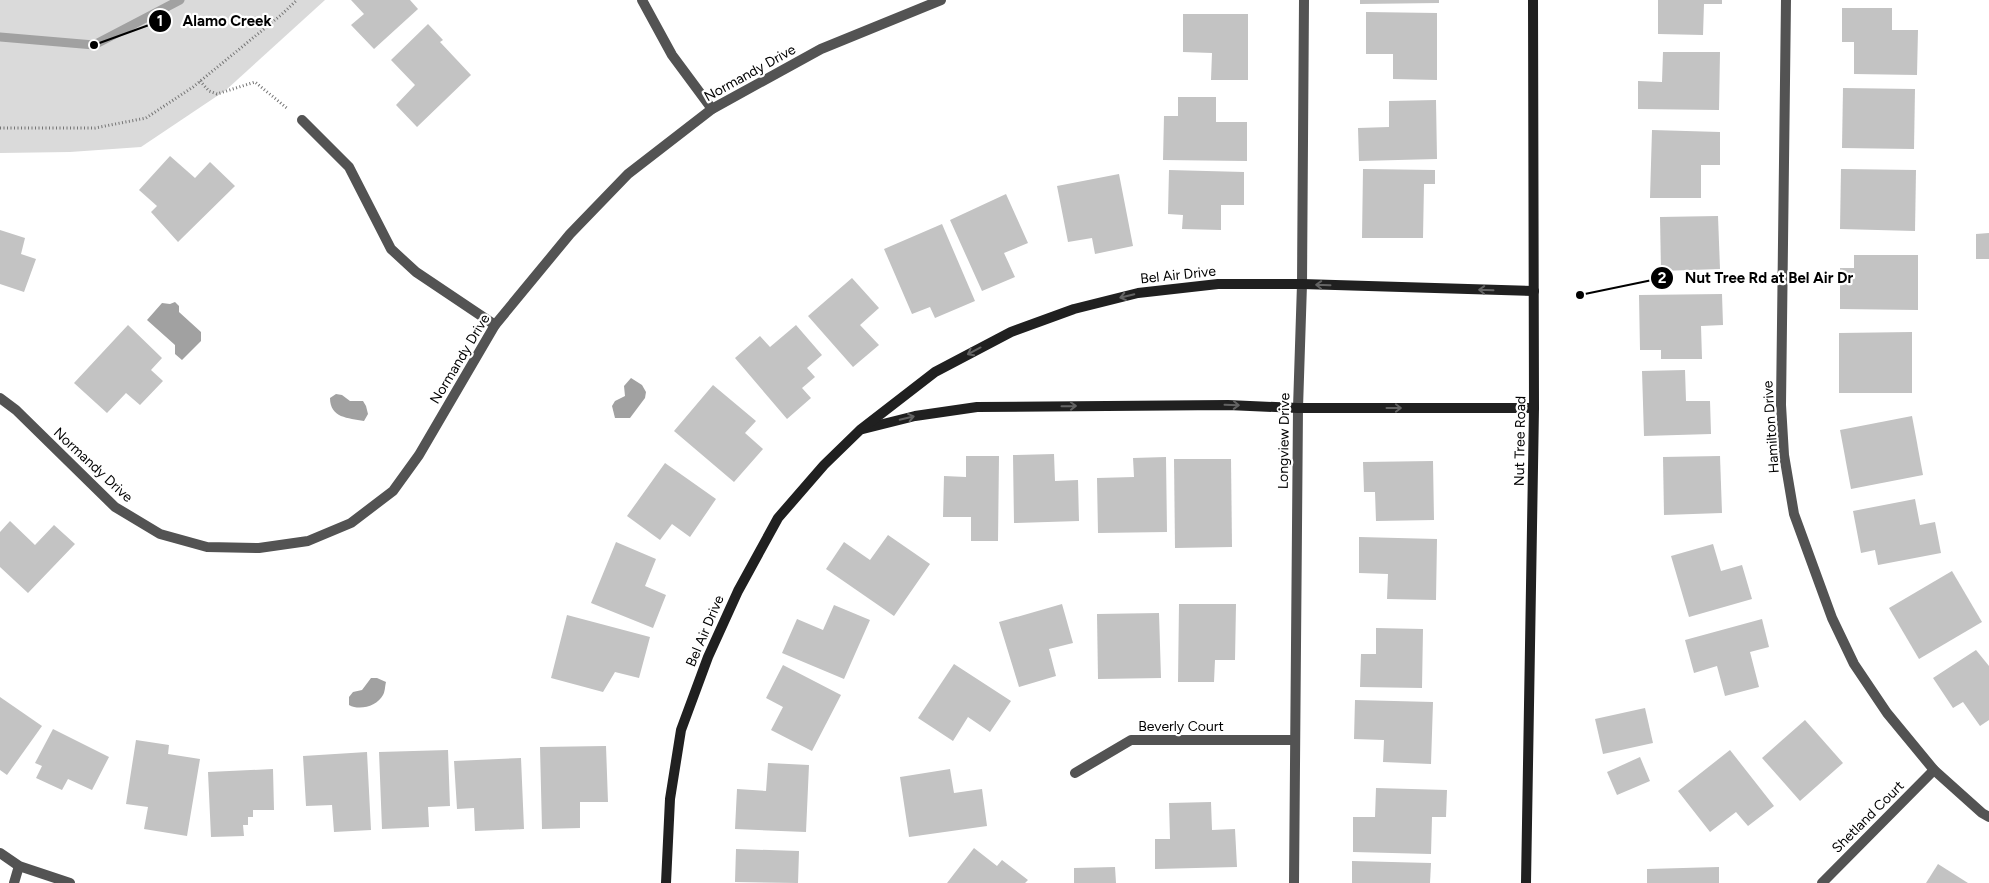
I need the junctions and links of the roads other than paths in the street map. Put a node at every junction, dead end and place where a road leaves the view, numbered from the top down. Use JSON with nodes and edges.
{"nodes":[{"id":1,"x":642,"y":0,"type":"edge"},
{"id":2,"x":941,"y":0,"type":"edge"},
{"id":3,"x":1304,"y":0,"type":"edge"},
{"id":4,"x":1533,"y":0,"type":"edge"},
{"id":5,"x":1786,"y":0,"type":"edge"},
{"id":6,"x":712,"y":109,"type":"junction"},
{"id":7,"x":302,"y":120,"type":"road end"},
{"id":8,"x":1302,"y":284,"type":"junction"},
{"id":9,"x":1534,"y":291,"type":"junction"},
{"id":10,"x":495,"y":324,"type":"junction"},
{"id":11,"x":0,"y":398,"type":"edge"},
{"id":12,"x":1298,"y":408,"type":"junction"},
{"id":13,"x":1534,"y":408,"type":"junction"},
{"id":14,"x":860,"y":430,"type":"junction"},
{"id":15,"x":1294,"y":740,"type":"junction"},
{"id":16,"x":1934,"y":770,"type":"junction"},
{"id":17,"x":1076,"y":773,"type":"dead end"},
{"id":18,"x":1989,"y":817,"type":"edge"},
{"id":19,"x":0,"y":853,"type":"edge"},
{"id":20,"x":19,"y":866,"type":"junction"},
{"id":21,"x":14,"y":883,"type":"edge"},
{"id":22,"x":70,"y":883,"type":"edge"},
{"id":23,"x":666,"y":883,"type":"edge"},
{"id":24,"x":1294,"y":883,"type":"edge"},
{"id":25,"x":1526,"y":883,"type":"edge"},
{"id":26,"x":1822,"y":883,"type":"edge"}],
"edges":[{"from":1,"to":6,"type":"street"},
{"from":2,"to":6,"type":"street","name":"Normandy Drive"},
{"from":3,"to":8,"type":"street","name":"Longview Drive"},
{"from":4,"to":9,"type":"street","name":"Nut Tree Road"},
{"from":5,"to":16,"type":"street","name":"Hamilton Drive"},
{"from":6,"to":10,"type":"street","name":"Normandy Drive"},
{"from":7,"to":10,"type":"street"},
{"from":9,"to":8,"type":"street","name":"Bel Air Drive","one_way":true},
{"from":8,"to":12,"type":"street","name":"Longview Drive"},
{"from":8,"to":14,"type":"street","name":"Bel Air Drive","one_way":true},
{"from":9,"to":13,"type":"street","name":"Nut Tree Road"},
{"from":10,"to":11,"type":"street","name":"Normandy Drive"},
{"from":12,"to":13,"type":"street","name":"Bel Air Drive","one_way":true},
{"from":14,"to":12,"type":"street","name":"Bel Air Drive","one_way":true},
{"from":12,"to":15,"type":"street","name":"Longview Drive"},
{"from":13,"to":25,"type":"street","name":"Nut Tree Road"},
{"from":14,"to":23,"type":"street","name":"Bel Air Drive"},
{"from":15,"to":17,"type":"street","name":"Beverly Court"},
{"from":15,"to":24,"type":"street","name":"Longview Drive"},
{"from":16,"to":18,"type":"street","name":"Hamilton Drive"},
{"from":16,"to":26,"type":"street","name":"Shetland Court"},
{"from":19,"to":20,"type":"street"},
{"from":20,"to":21,"type":"street"},
{"from":20,"to":22,"type":"street"}]}
